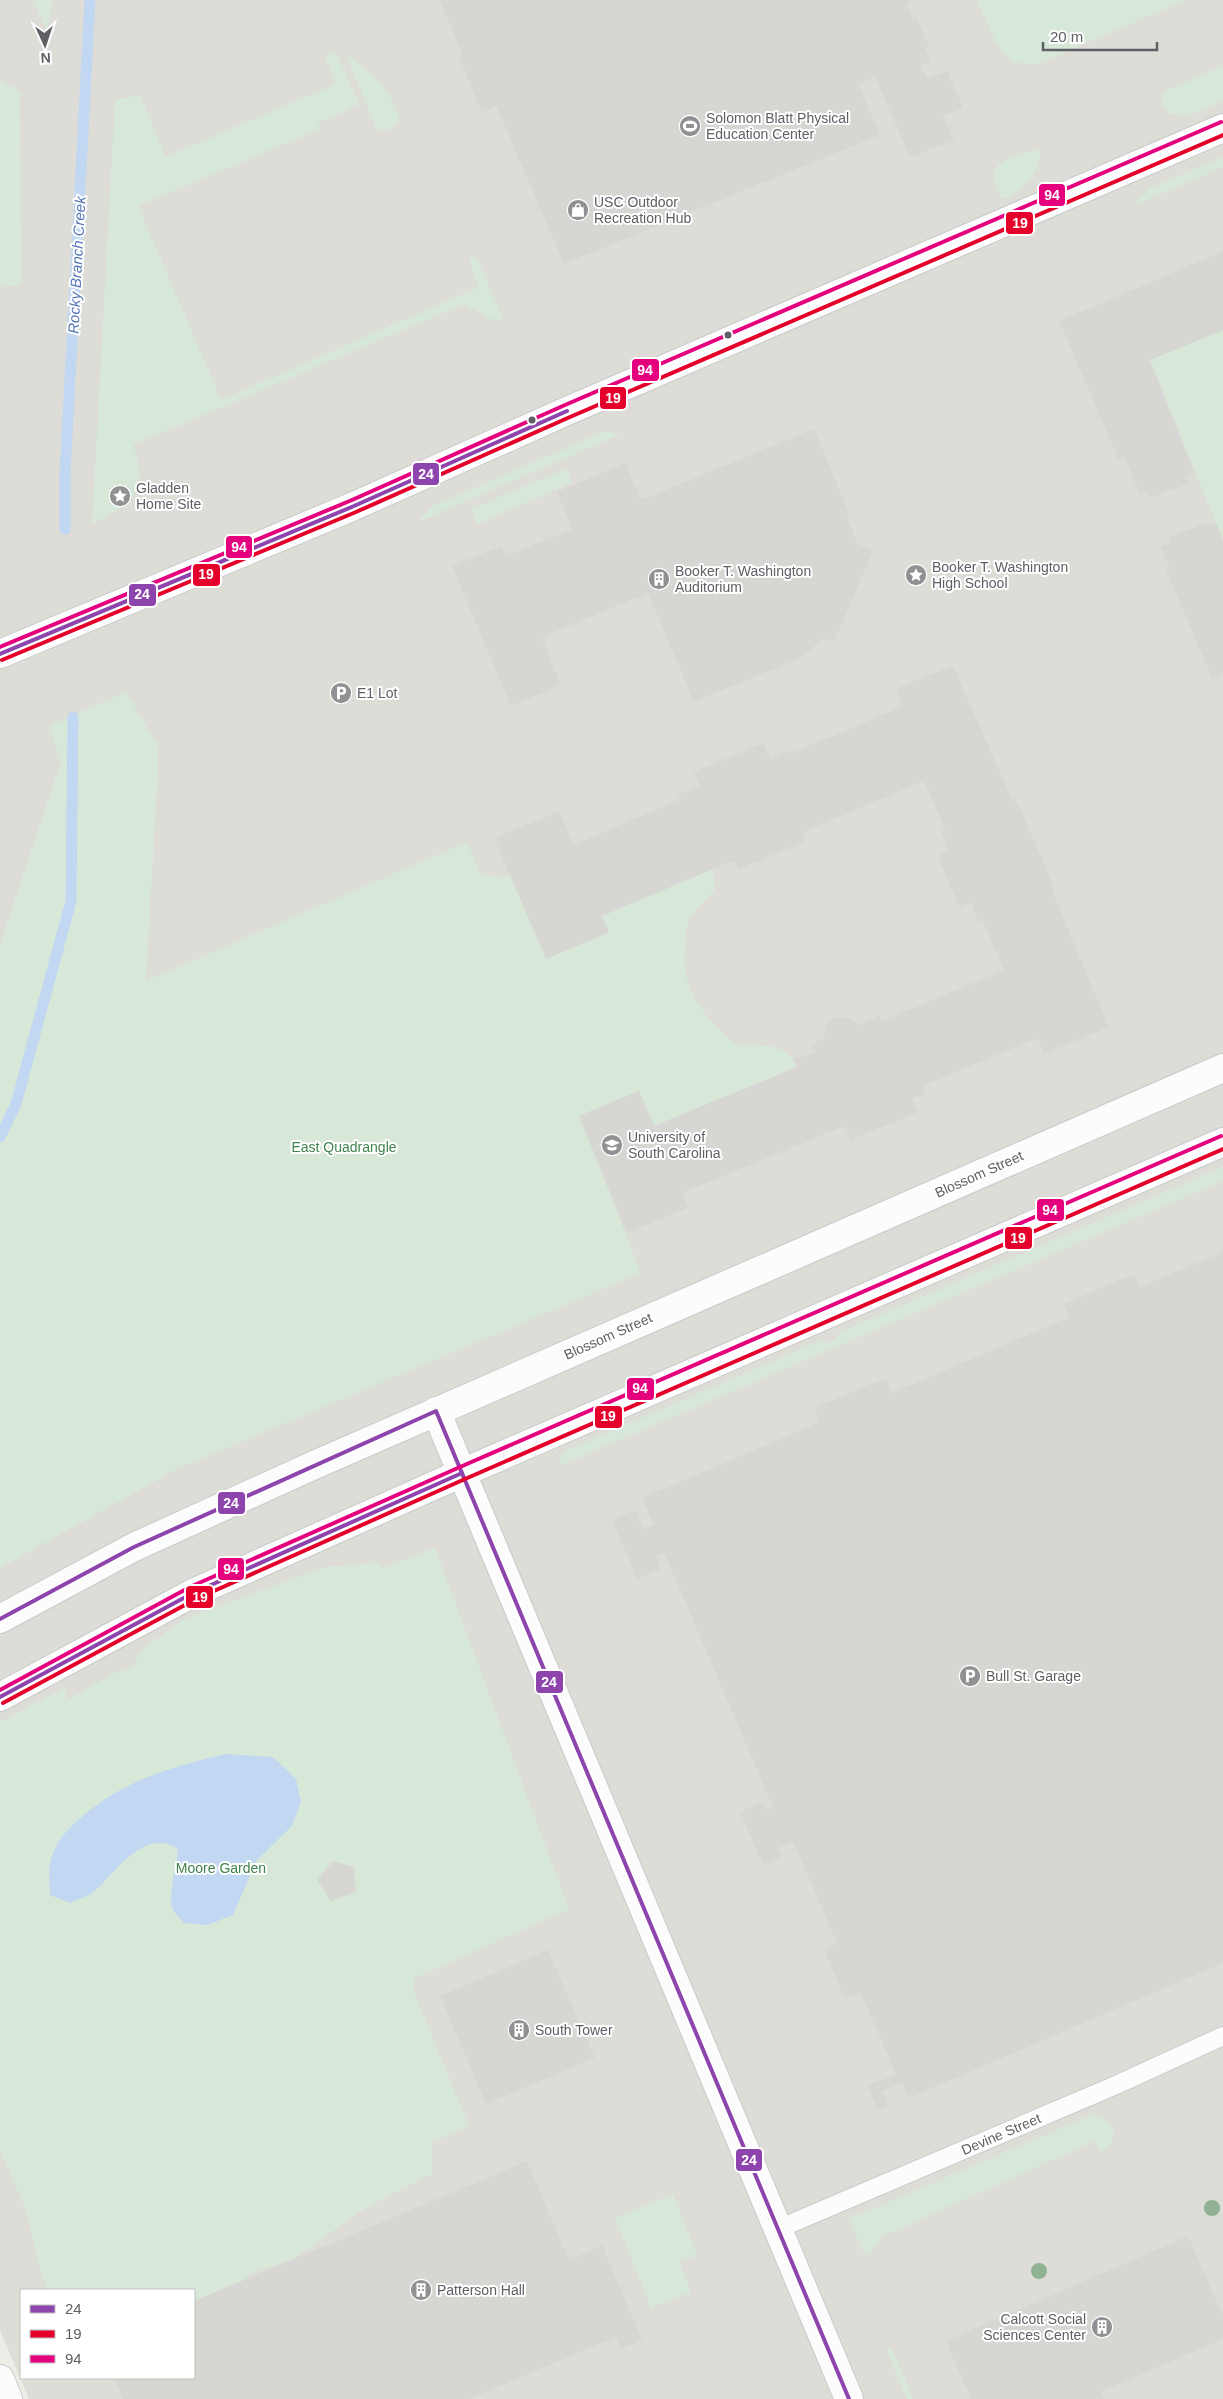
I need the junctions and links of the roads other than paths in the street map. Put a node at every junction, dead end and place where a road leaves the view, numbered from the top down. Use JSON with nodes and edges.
{"nodes":[{"id":1,"x":1223,"y":128,"type":"edge"},
{"id":2,"x":0,"y":654,"type":"edge"},
{"id":3,"x":1223,"y":1068,"type":"edge"},
{"id":4,"x":1223,"y":1142,"type":"edge"},
{"id":5,"x":436,"y":1410,"type":"junction"},
{"id":6,"x":462,"y":1473,"type":"junction"},
{"id":7,"x":0,"y":1619,"type":"edge"},
{"id":8,"x":0,"y":1697,"type":"edge"},
{"id":9,"x":1223,"y":2036,"type":"edge"},
{"id":10,"x":778,"y":2229,"type":"junction"},
{"id":11,"x":0,"y":2379,"type":"edge"},
{"id":12,"x":8,"y":2399,"type":"edge"},
{"id":13,"x":849,"y":2399,"type":"edge"}],
"edges":[{"from":1,"to":2,"type":"main road"},
{"from":3,"to":5,"type":"main road","name":"Blossom Street"},
{"from":4,"to":6,"type":"main road"},
{"from":5,"to":6,"type":"main road"},
{"from":5,"to":7,"type":"main road","name":"Blossom Street"},
{"from":6,"to":8,"type":"main road"},
{"from":6,"to":10,"type":"main road"},
{"from":9,"to":10,"type":"lane","name":"Devine Street"},
{"from":10,"to":13,"type":"main road"},
{"from":11,"to":12,"type":"main road"}]}
